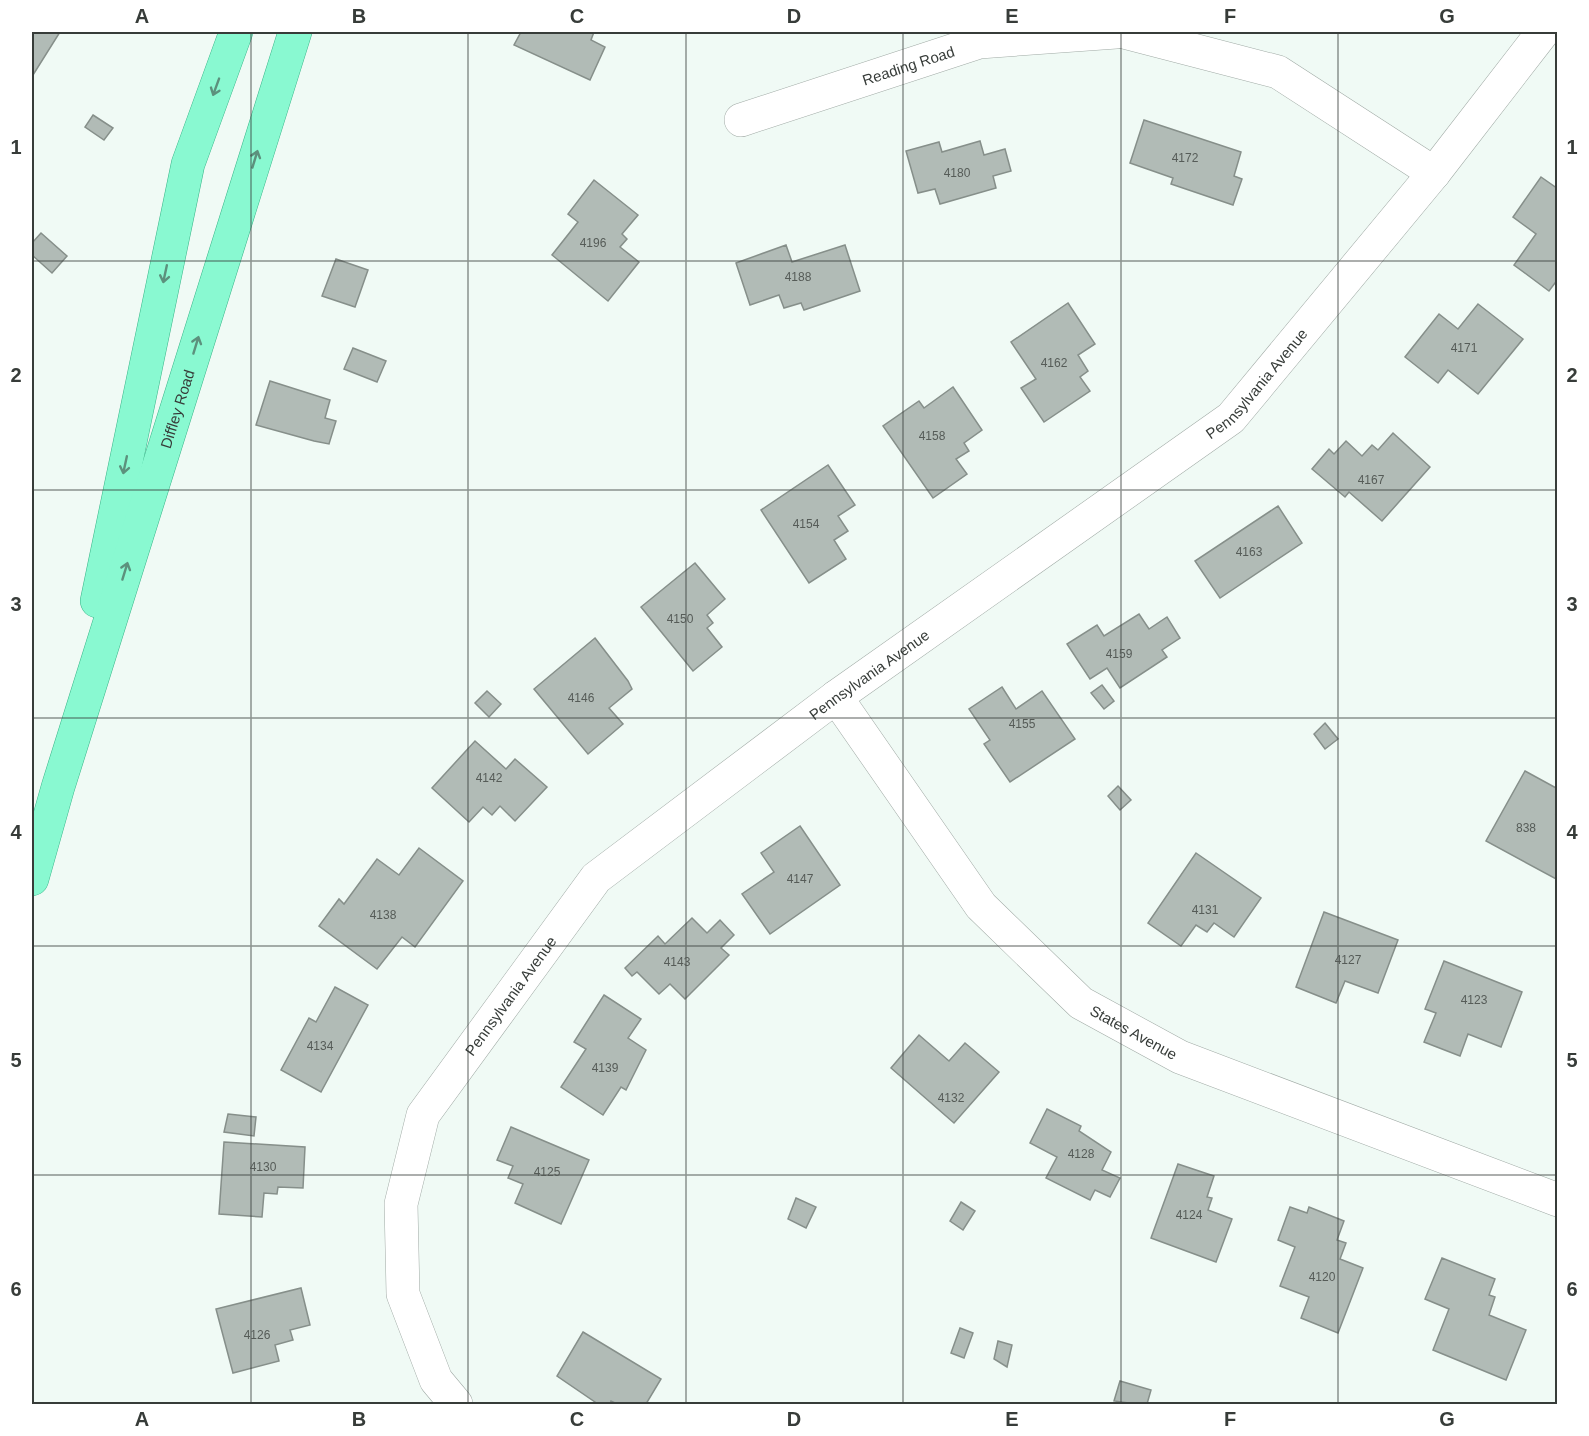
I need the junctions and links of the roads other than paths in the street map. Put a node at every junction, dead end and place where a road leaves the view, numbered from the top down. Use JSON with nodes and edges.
{"nodes":[{"id":1,"x":236,"y":32,"type":"edge"},
{"id":2,"x":295,"y":32,"type":"edge"},
{"id":3,"x":1116,"y":32,"type":"edge"},
{"id":4,"x":1124,"y":32,"type":"edge"},
{"id":5,"x":1544,"y":32,"type":"edge"},
{"id":6,"x":741,"y":120,"type":"dead end"},
{"id":7,"x":1434,"y":173,"type":"junction"},
{"id":8,"x":836,"y":696,"type":"junction"},
{"id":9,"x":58,"y":787,"type":"junction"},
{"id":10,"x":32,"y":879,"type":"edge"},
{"id":11,"x":1555,"y":1191,"type":"edge"},
{"id":12,"x":456,"y":1404,"type":"edge"}],
"edges":[{"from":1,"to":9,"type":"main road","name":"Diffley Road","one_way":true},
{"from":9,"to":2,"type":"main road","name":"Diffley Road","one_way":true},
{"from":3,"to":6,"type":"street","name":"Reading Road"},
{"from":4,"to":7,"type":"street"},
{"from":5,"to":7,"type":"street","name":"Pennsylvania Avenue"},
{"from":7,"to":8,"type":"street","name":"Pennsylvania Avenue"},
{"from":8,"to":11,"type":"street","name":"States Avenue"},
{"from":8,"to":12,"type":"street","name":"Pennsylvania Avenue"},
{"from":9,"to":10,"type":"main road","name":"Diffley Road"}]}
